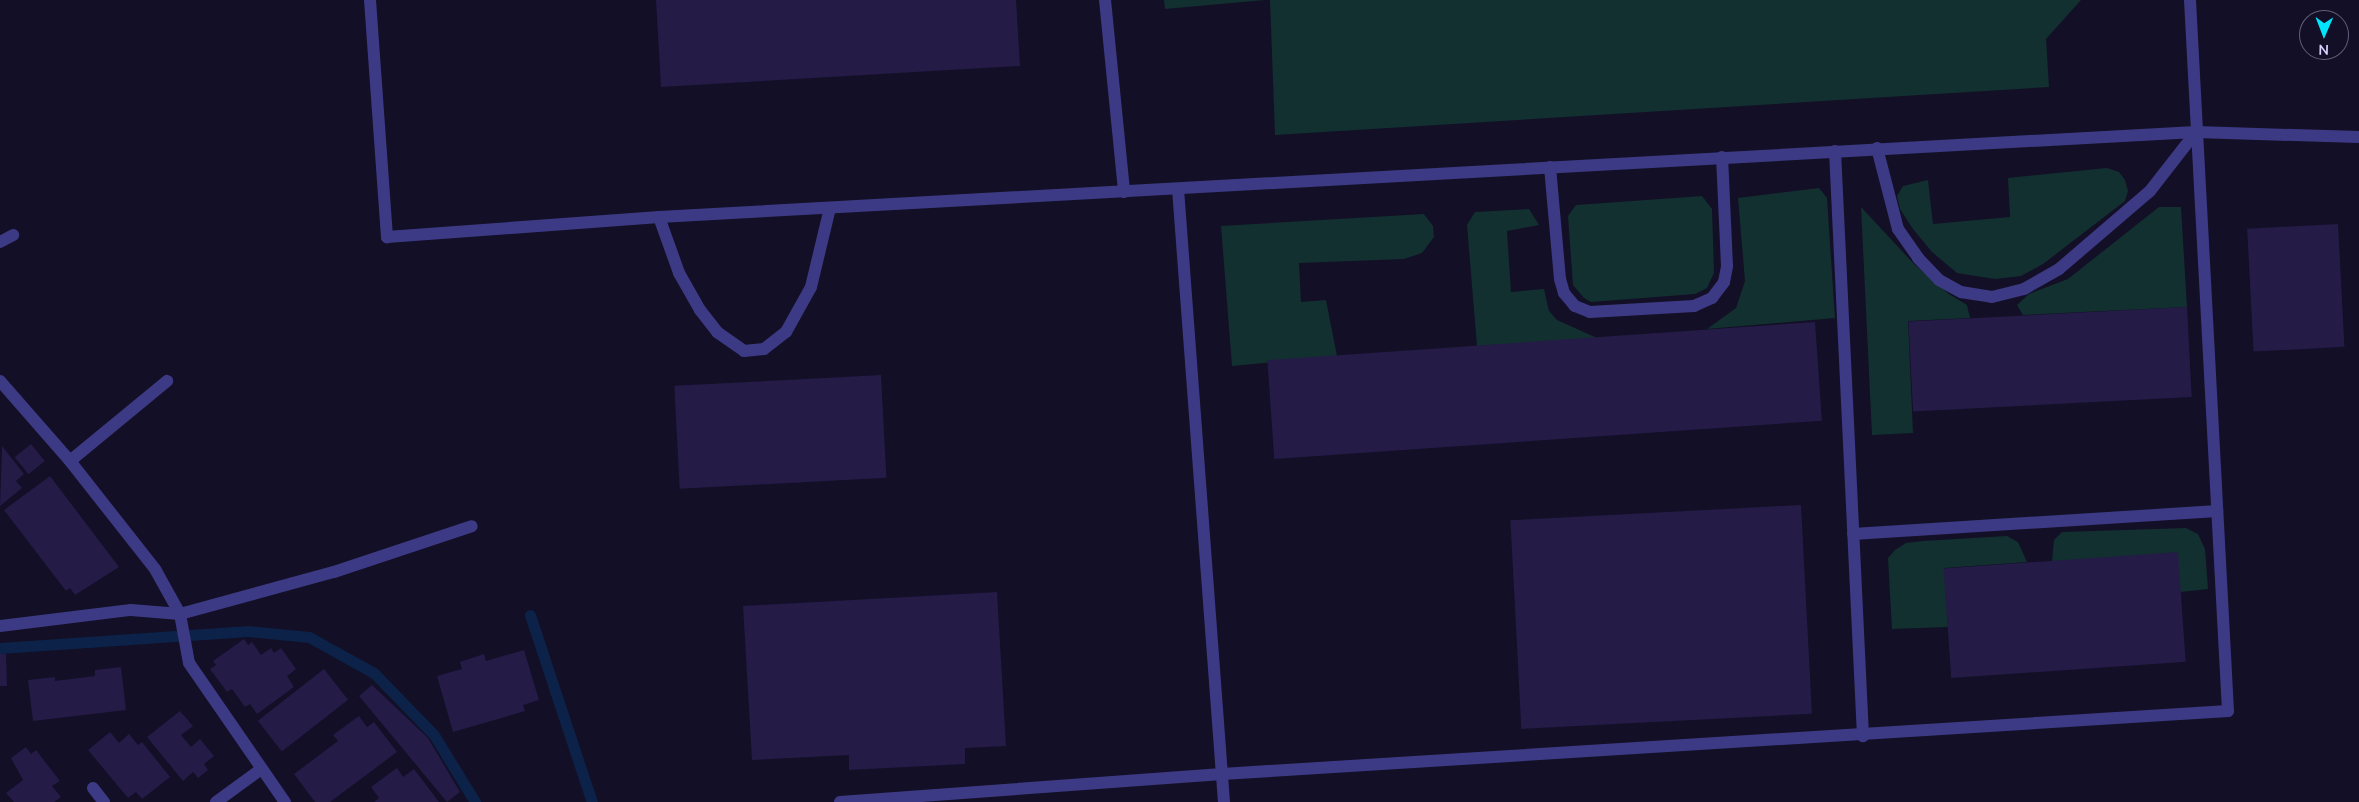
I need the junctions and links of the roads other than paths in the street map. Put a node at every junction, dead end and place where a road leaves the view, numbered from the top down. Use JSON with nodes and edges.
{"nodes":[{"id":1,"x":370,"y":0,"type":"edge"},
{"id":2,"x":1105,"y":0,"type":"edge"},
{"id":3,"x":2190,"y":0,"type":"edge"},
{"id":4,"x":2196,"y":132,"type":"junction"},
{"id":5,"x":2359,"y":138,"type":"edge"},
{"id":6,"x":1877,"y":148,"type":"junction"},
{"id":7,"x":1835,"y":151,"type":"junction"},
{"id":8,"x":1722,"y":157,"type":"junction"},
{"id":9,"x":1550,"y":168,"type":"junction"},
{"id":10,"x":1178,"y":189,"type":"junction"},
{"id":11,"x":1124,"y":192,"type":"junction"},
{"id":12,"x":830,"y":208,"type":"junction"},
{"id":13,"x":660,"y":217,"type":"junction"},
{"id":14,"x":13,"y":235,"type":"dead end"},
{"id":15,"x":0,"y":242,"type":"edge"},
{"id":16,"x":0,"y":381,"type":"edge"},
{"id":17,"x":167,"y":381,"type":"dead end"},
{"id":18,"x":70,"y":461,"type":"junction"},
{"id":19,"x":2217,"y":511,"type":"junction"},
{"id":20,"x":472,"y":526,"type":"dead end"},
{"id":21,"x":1853,"y":534,"type":"junction"},
{"id":22,"x":180,"y":614,"type":"junction"},
{"id":23,"x":0,"y":626,"type":"edge"},
{"id":24,"x":1863,"y":736,"type":"junction"},
{"id":25,"x":260,"y":770,"type":"junction"},
{"id":26,"x":1222,"y":774,"type":"junction"},
{"id":27,"x":93,"y":788,"type":"dead end"},
{"id":28,"x":104,"y":802,"type":"edge"},
{"id":29,"x":216,"y":802,"type":"edge"},
{"id":30,"x":285,"y":802,"type":"edge"},
{"id":31,"x":840,"y":802,"type":"edge"},
{"id":32,"x":1224,"y":802,"type":"edge"}],
"edges":[{"from":1,"to":13,"type":"street"},
{"from":2,"to":11,"type":"street"},
{"from":3,"to":4,"type":"street"},
{"from":4,"to":5,"type":"street"},
{"from":4,"to":6,"type":"street"},
{"from":4,"to":6,"type":"street"},
{"from":4,"to":19,"type":"street"},
{"from":6,"to":7,"type":"street"},
{"from":7,"to":8,"type":"street"},
{"from":7,"to":21,"type":"street"},
{"from":8,"to":9,"type":"street"},
{"from":8,"to":9,"type":"street"},
{"from":9,"to":10,"type":"street"},
{"from":10,"to":11,"type":"street"},
{"from":10,"to":26,"type":"street"},
{"from":11,"to":12,"type":"street"},
{"from":12,"to":13,"type":"street"},
{"from":12,"to":13,"type":"street"},
{"from":14,"to":15,"type":"street"},
{"from":16,"to":18,"type":"street"},
{"from":17,"to":18,"type":"street"},
{"from":18,"to":22,"type":"street"},
{"from":19,"to":21,"type":"street"},
{"from":19,"to":24,"type":"street"},
{"from":20,"to":22,"type":"street"},
{"from":21,"to":24,"type":"street"},
{"from":22,"to":23,"type":"street"},
{"from":22,"to":25,"type":"street"},
{"from":24,"to":26,"type":"street"},
{"from":25,"to":29,"type":"street"},
{"from":25,"to":30,"type":"street"},
{"from":26,"to":31,"type":"street"},
{"from":26,"to":32,"type":"street"},
{"from":27,"to":28,"type":"street"}]}
